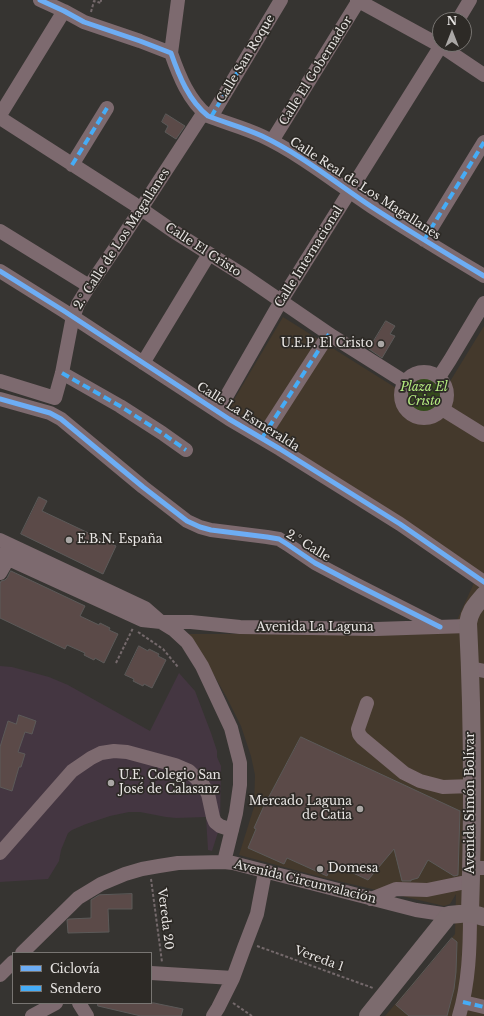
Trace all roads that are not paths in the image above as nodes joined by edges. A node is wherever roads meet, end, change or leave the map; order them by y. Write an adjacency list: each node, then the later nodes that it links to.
1 (178, 0): 11 (street)
2 (281, 0): 14 (street, Calle San Roque)
3 (358, 0): 8 (street); 16 (street, Calle El Gobernador)
4 (470, 0): 7 (street)
5 (45, 1): 6 (street)
6 (64, 11): 11 (street); 15 (street)
7 (463, 12)
8 (432, 40)
9 (438, 52): 19 (street, Calle Internacional)
10 (452, 52): 12 (street)
11 (171, 53): 14 (street)
12 (484, 75)
13 (107, 108): 18 (street)
14 (208, 115): 16 (street, Calle Real de Los Magallanes); 20 (street, 2.° Calle de Los Magallanes)
15 (0, 116): 18 (street, Calle El Cristo)
16 (272, 141): 19 (street, Calle Real de Los Magallanes)
17 (484, 142): 22 (street)
18 (72, 165): 20 (street, Calle El Cristo)
19 (350, 191): 22 (street, Calle Real de Los Magallanes); 27 (street, Calle Internacional)
20 (141, 209): 23 (street, Calle El Cristo); 26 (street, 2.° Calle de Los Magallanes)
21 (0, 231): 26 (street)
22 (424, 240): 25 (street, Calle Real de Los Magallanes)
23 (209, 254): 27 (street, Calle El Cristo); 31 (street)
24 (0, 271): 29 (street, Calle La Esmeralda)
25 (484, 276)
26 (89, 286): 29 (street, 2.° Calle de Los Magallanes)
27 (281, 301): 30 (street, Calle El Cristo); 38 (street, Calle Internacional)
28 (484, 303): 33 (street)
29 (73, 317): 31 (street, Calle La Esmeralda); 32 (street, 2.° Calle de Los Magallanes)
30 (329, 334): 35 (street, Calle El Cristo); 40 (street)
31 (143, 363): 38 (street, Calle La Esmeralda)
32 (62, 373): 34 (street, 2.° Calle de Los Magallanes); 41 (street)
33 (438, 377): 35 (street); 37 (street)
34 (0, 381)
35 (405, 382): 37 (street)
36 (0, 399): 49 (street, 2.° Calle)
37 (442, 409): 39 (street)
38 (218, 411): 40 (street, Calle La Esmeralda)
39 (484, 435)
40 (262, 438): 45 (street, Calle La Esmeralda)
41 (186, 450)
42 (0, 540): 47 (street)
43 (4, 557): 44 (street); 47 (street, Avenida La Laguna)
44 (0, 572)
45 (484, 582)
46 (484, 595): 48 (main road, Avenida Simón Bolívar)
47 (162, 622): 49 (street, Avenida La Laguna); 53 (street)
48 (468, 626): 49 (street, Avenida La Laguna); 50 (main road, Avenida Simón Bolívar)
49 (440, 627)
50 (477, 670): 52 (main road, Avenida Simón Bolívar)
51 (367, 703): 52 (street)
52 (472, 786): 57 (main road, Avenida Simón Bolívar)
53 (232, 830): 54 (street); 55 (street)
54 (0, 853)
55 (224, 862): 56 (street, Avenida Circunvalación); 61 (street, Avenida Circunvalación)
56 (266, 872): 58 (street, Avenida Circunvalación); 65 (street)
57 (476, 872): 58 (street); 60 (main road, Avenida Simón Bolívar)
58 (371, 899): 59 (street, Avenida Circunvalación)
59 (449, 915): 60 (main road); 73 (main road)
60 (477, 915): 66 (street, Avenida Simón Bolívar)
61 (23, 952)
62 (12, 963): 64 (street)
63 (157, 973): 65 (street)
64 (0, 975)
65 (233, 978): 72 (street)
66 (463, 1002): 69 (street); 74 (street, Avenida Simón Bolívar)
67 (54, 1004): 70 (street)
68 (80, 1004): 71 (street)
69 (484, 1007)
70 (32, 1016)
71 (87, 1016)
72 (213, 1016)
73 (368, 1016)
74 (459, 1016)

